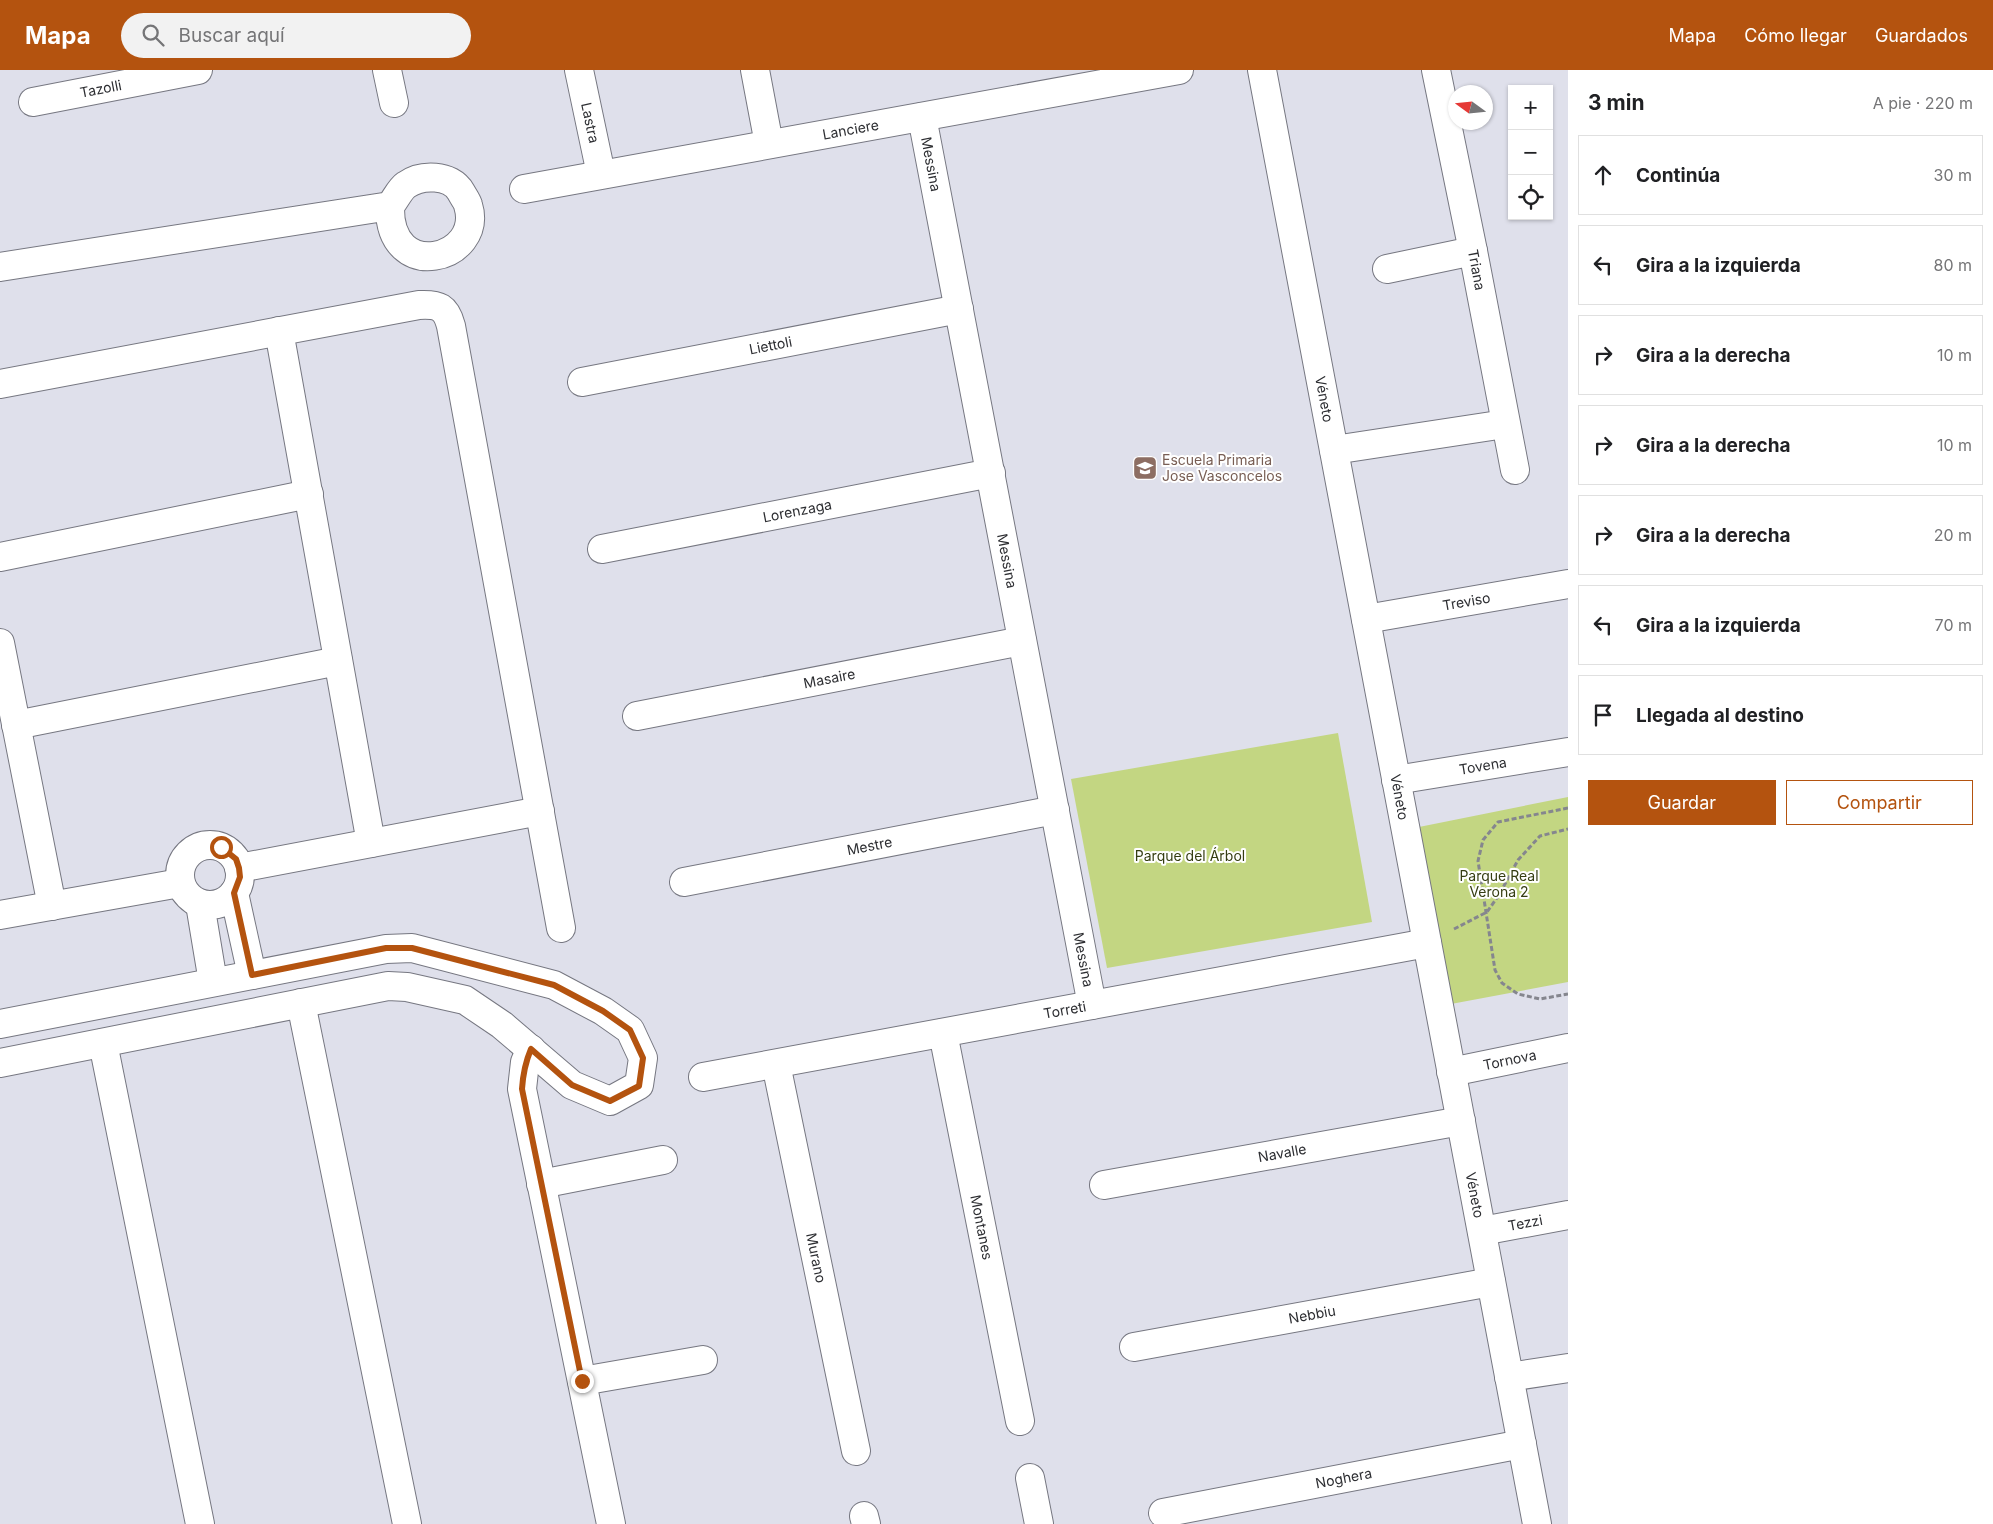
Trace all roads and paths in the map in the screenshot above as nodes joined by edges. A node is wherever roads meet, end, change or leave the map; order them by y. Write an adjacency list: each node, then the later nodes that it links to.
1 (198, 70): 8 (street, Tazolli)
2 (388, 70): 9 (street)
3 (579, 70): 12 (street, Lastra)
4 (755, 70): 11 (street)
5 (1179, 70): 10 (street, Lanciere)
6 (1262, 70): 23 (street, Véneto)
7 (1436, 70): 15 (street, Triana)
8 (33, 102)
9 (394, 103)
10 (922, 116): 11 (street, Lanciere); 18 (street, Messina)
11 (768, 144): 12 (street, Lanciere)
12 (601, 174): 13 (street, Lanciere)
13 (524, 189)
14 (390, 206): 16 (street)
15 (1473, 252): 17 (street); 22 (street, Triana)
16 (0, 267)
17 (1387, 269)
18 (959, 309): 20 (street, Liettoli); 25 (street, Messina)
19 (279, 331): 21 (street); 26 (street); 40 (street)
20 (582, 382)
21 (0, 384)
22 (1505, 424): 23 (street); 24 (street, Triana)
23 (1334, 450): 30 (street, Véneto)
24 (1515, 470)
25 (990, 473): 27 (street, Lorenzaga); 31 (street, Messina)
26 (309, 494): 28 (street); 33 (street)
27 (602, 549)
28 (0, 557)
29 (1568, 584): 30 (street, Treviso)
30 (1366, 619): 37 (street, Véneto)
31 (1022, 641): 34 (street, Masaire); 39 (street, Messina)
32 (0, 643): 35 (street)
33 (338, 661): 35 (street); 42 (street)
34 (637, 716)
35 (16, 725): 47 (street)
36 (1568, 752): 37 (street, Tovena)
37 (1396, 780): 51 (street, Véneto)
38 (1568, 808): 48 (path)
39 (1055, 810): 45 (street, Mestre); 56 (street, Messina)
40 (540, 811): 42 (street); 50 (street)
41 (1568, 829): 48 (path)
42 (371, 843): 43 (street)
43 (237, 881): 44 (street); 46 (street); 52 (street)
44 (180, 882): 46 (street); 47 (street)
45 (684, 882)
46 (200, 904): 53 (street)
47 (52, 906): 49 (street)
48 (1486, 912): 51 (path); 54 (path)
49 (0, 915)
50 (561, 928)
51 (1427, 943): 56 (street, Torreti); 64 (street, Véneto)
52 (252, 975): 53 (street); 61 (street)
53 (213, 982): 57 (street)
54 (1568, 994)
55 (301, 1004): 59 (street); 61 (street); 84 (street)
56 (1092, 1005): 58 (street, Torreti)
57 (0, 1024)
58 (943, 1033): 63 (street, Torreti); 78 (street, Montanes)
59 (103, 1043): 62 (street); 83 (street)
60 (1568, 1048): 64 (street, Tornova)
61 (531, 1049): 68 (street)
62 (0, 1063)
63 (776, 1064): 65 (street, Torreti); 80 (street, Murano)
64 (1451, 1072): 66 (street, Véneto)
65 (703, 1077)
66 (1461, 1121): 69 (street, Navalle); 71 (street, Véneto)
67 (664, 1160): 68 (street)
68 (541, 1184): 77 (street)
69 (1104, 1185)
70 (1568, 1214): 71 (street, Tezzi)
71 (1482, 1231): 72 (street, Véneto)
72 (1491, 1282): 73 (street, Nebbiu); 76 (street, Véneto)
73 (1134, 1346)
74 (703, 1360): 77 (street)
75 (1568, 1368): 76 (street)
76 (1509, 1377): 79 (street, Véneto)
77 (582, 1381): 85 (street)
78 (1020, 1421)
79 (1522, 1444): 82 (street, Noghera); 87 (street, Véneto)
80 (856, 1451)
81 (1030, 1478): 86 (street)
82 (1163, 1513)
83 (200, 1524)
84 (407, 1524)
85 (611, 1524)
86 (1039, 1524)
87 (1537, 1524)

